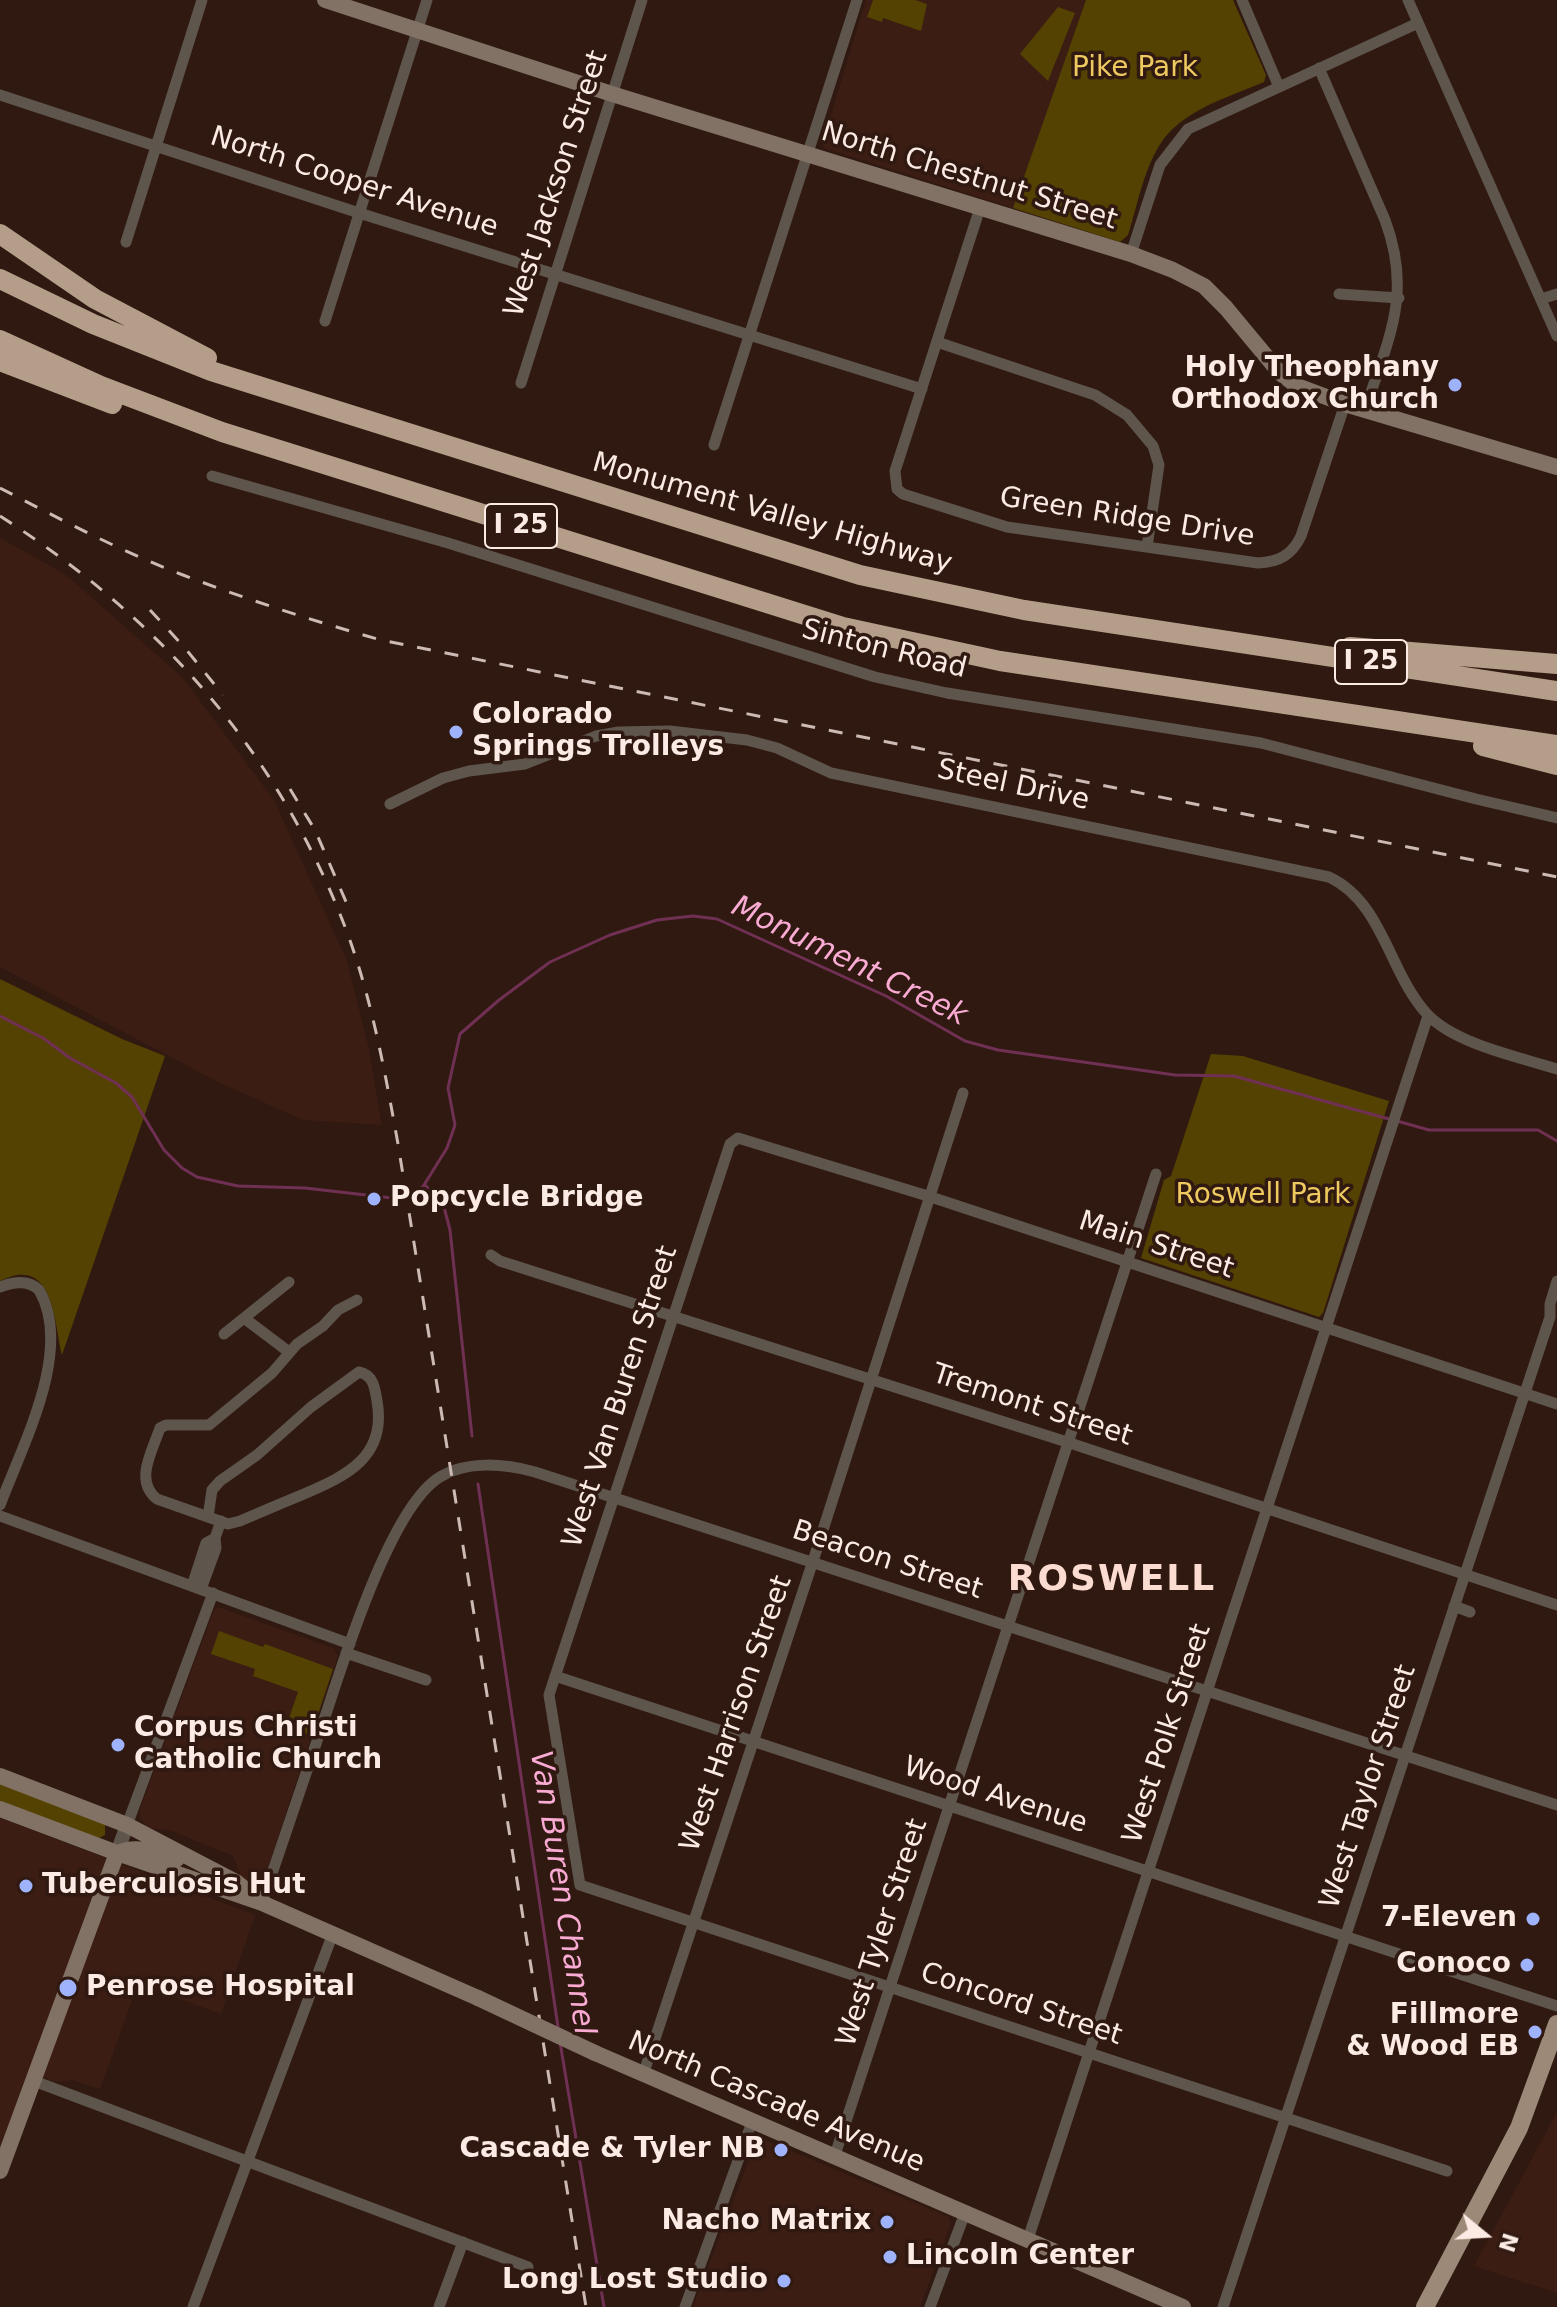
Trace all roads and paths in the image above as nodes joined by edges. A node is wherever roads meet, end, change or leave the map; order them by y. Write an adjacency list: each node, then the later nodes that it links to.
1 (202, 0): 14 (street)
2 (325, 0): 9 (main road, North Chestnut Street)
3 (427, 0): 9 (street)
4 (642, 0): 12 (street, West Jackson Street)
5 (857, 0): 15 (street)
6 (1242, 0): 11 (street)
7 (1413, 1): 8 (street)
8 (1418, 23): 10 (street); 26 (street)
9 (417, 30): 12 (main road, North Chestnut Street); 17 (street)
10 (1319, 68): 11 (street); 25 (street)
11 (1279, 87): 20 (street)
12 (612, 94): 15 (main road, North Chestnut Street); 21 (street, West Jackson Street)
13 (0, 95): 14 (street, North Cooper Avenue)
14 (158, 145): 17 (street, North Cooper Avenue); 19 (street)
15 (809, 156): 16 (main road, North Chestnut Street); 28 (street)
16 (980, 208): 20 (main road, North Chestnut Street); 31 (street)
17 (359, 213): 21 (street, North Cooper Avenue); 27 (street)
18 (0, 234): 35 (highway)
19 (126, 242)
20 (1131, 254): 36 (main road, North Chestnut Street)
21 (555, 273): 28 (street, North Cooper Avenue); 33 (street, West Jackson Street)
22 (0, 279): 35 (highway, Monument Valley Highway / I 25)
23 (1339, 294): 25 (street)
24 (1557, 294): 26 (street)
25 (1399, 298): 37 (street)
26 (1541, 299): 29 (street)
27 (325, 321)
28 (750, 334): 34 (street, North Cooper Avenue); 39 (street)
29 (1557, 336)
30 (0, 340): 38 (highway, I 25)
31 (937, 342): 34 (street); 42 (street)
32 (0, 361): 38 (highway)
33 (521, 383)
34 (922, 389): 42 (street, Green Ridge Drive)
35 (302, 400): 43 (highway, Monument Valley Highway / I 25)
36 (1345, 404): 37 (main road, North Chestnut Street); 42 (street, Green Ridge Drive)
37 (1365, 410): 40 (main road, North Chestnut Street)
38 (222, 432): 46 (highway, I 25)
39 (714, 445)
40 (1557, 467)
41 (212, 476): 50 (street, Sinton Road)
42 (1147, 547)
43 (1242, 642): 44 (highway); 45 (highway, Monument Valley Highway / I 25)
44 (1557, 664)
45 (1557, 691)
46 (1390, 721): 47 (highway, I 25); 48 (highway)
47 (1557, 745)
48 (1557, 765)
49 (390, 804): 51 (street, Steel Drive)
50 (1557, 818)
51 (1428, 1016): 52 (street, Steel Drive); 65 (street, West Polk Street)
52 (1557, 1069)
53 (963, 1093): 56 (street, West Harrison Street)
54 (738, 1138): 56 (street, Main Street); 63 (street, West Van Buren Street)
55 (1156, 1174): 58 (street, West Tyler Street)
56 (931, 1197): 58 (street, Main Street); 68 (street, West Harrison Street)
57 (491, 1255): 63 (street, Tremont Street)
58 (1129, 1263): 65 (street, Main Street); 71 (street, West Tyler Street)
59 (1557, 1281): 69 (street, West Taylor Street)
60 (289, 1282): 64 (street)
61 (0, 1287): 73 (street)
62 (357, 1300): 67 (street)
63 (673, 1316): 68 (street, Tremont Street); 72 (street, West Van Buren Street)
64 (244, 1318): 66 (street); 67 (street)
65 (1327, 1328): 69 (street, Main Street); 74 (street, West Polk Street)
66 (224, 1334)
67 (289, 1352): 76 (street)
68 (872, 1379): 71 (street, Tremont Street); 78 (street, West Harrison Street)
69 (1525, 1393): 70 (street, Main Street); 79 (street, West Taylor Street)
70 (1557, 1404)
71 (1070, 1443): 74 (street, Tremont Street); 85 (street, West Tyler Street)
72 (613, 1497): 78 (street, Beacon Street); 86 (street, Beacon Street); 87 (street, West Van Buren Street)
73 (0, 1505)
74 (1266, 1510): 79 (street, Tremont Street); 89 (street, West Polk Street)
75 (0, 1516): 80 (street)
76 (208, 1517): 77 (street); 77 (street)
77 (221, 1521): 80 (street)
78 (813, 1561): 85 (street, Beacon Street); 90 (street, West Harrison Street)
79 (1464, 1575): 82 (street, Tremont Street); 83 (street, West Taylor Street)
80 (196, 1587): 81 (street)
81 (213, 1593): 86 (street); 96 (street)
82 (1557, 1605)
83 (1454, 1606): 84 (street); 91 (street, West Taylor Street)
84 (1470, 1612)
85 (1009, 1627): 89 (street, Beacon Street); 94 (street, West Tyler Street)
86 (348, 1648): 88 (street); 101 (street)
87 (555, 1676): 90 (street, Wood Avenue); 100 (street, West Van Buren Street)
88 (426, 1680)
89 (1206, 1691): 91 (street, Beacon Street); 99 (street, West Polk Street)
90 (753, 1741): 94 (street, Wood Avenue); 102 (street, West Harrison Street)
91 (1405, 1755): 93 (street, Beacon Street); 103 (street, West Taylor Street)
92 (0, 1776): 96 (main road, North Cascade Avenue)
93 (1557, 1805)
94 (951, 1807): 99 (street, Wood Avenue); 105 (street, West Tyler Street)
95 (0, 1809): 97 (main road, North Cascade Avenue)
96 (127, 1825): 97 (street); 98 (main road, North Cascade Avenue)
97 (117, 1853): 98 (main road); 101 (main road, North Cascade Avenue); 110 (main road)
98 (212, 1869): 101 (main road, North Cascade Avenue)
99 (1149, 1872): 103 (street, Wood Avenue); 108 (street, West Polk Street)
100 (580, 1885): 102 (street, Concord Street)
101 (262, 1903): 104 (main road, North Cascade Avenue)
102 (692, 1924): 105 (street, Concord Street); 109 (street, West Harrison Street)
103 (1344, 1935): 106 (street, Wood Avenue); 111 (street, West Taylor Street)
104 (332, 1936): 109 (main road, North Cascade Avenue, bridge); 114 (street)
105 (890, 1987): 108 (street, Concord Street); 113 (street, West Tyler Street)
106 (1557, 2006)
107 (1557, 2024): 127 (main road)
108 (1090, 2053): 111 (street, Concord Street); 118 (street, West Polk Street)
109 (643, 2075): 112 (main road, North Cascade Avenue)
110 (34, 2081): 114 (street); 115 (main road)
111 (1286, 2118): 116 (street, Concord Street); 126 (street, West Taylor Street)
112 (752, 2122): 113 (main road, North Cascade Avenue); 124 (street)
113 (834, 2158): 117 (main road, North Cascade Avenue)
114 (248, 2162): 119 (street); 122 (street)
115 (0, 2171)
116 (1447, 2171)
117 (965, 2213): 118 (main road, North Cascade Avenue); 125 (street)
118 (1028, 2239): 121 (main road, North Cascade Avenue)
119 (463, 2242): 120 (street); 123 (street)
120 (528, 2267)
121 (1179, 2306)
122 (193, 2307)
123 (439, 2307)
124 (685, 2307)
125 (930, 2307)
126 (1223, 2307)
127 (1425, 2307)

